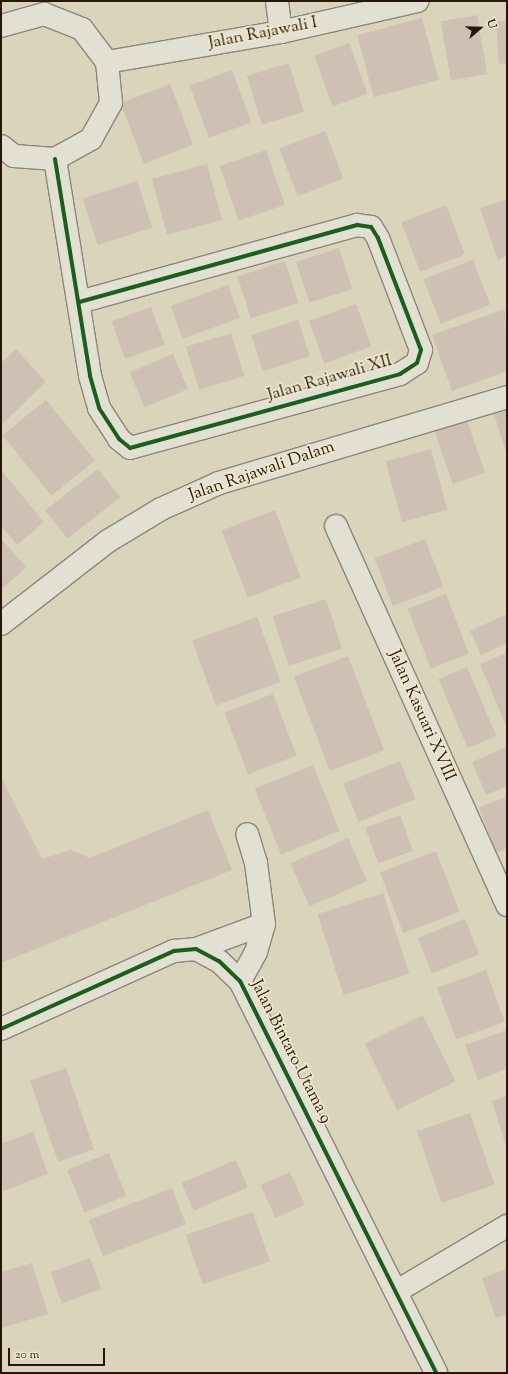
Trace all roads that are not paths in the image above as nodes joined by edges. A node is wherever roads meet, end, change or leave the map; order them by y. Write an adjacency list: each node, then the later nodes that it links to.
1 (277, 1): 5 (street)
2 (418, 1): 5 (street, Jalan Rajawali I)
3 (42, 8): 4 (street); 6 (street)
4 (1, 26)
5 (281, 32): 6 (street, Jalan Rajawali I)
6 (107, 62): 8 (street)
7 (1, 146): 8 (street)
8 (55, 159): 9 (street, Jalan Rajawali XII)
9 (79, 302): 9 (street, Jalan Rajawali XII)
10 (507, 397): 12 (street, Jalan Rajawali Dalam)
11 (336, 526): 14 (street, Jalan Kasuari XVIII)
12 (1, 624)
13 (246, 834): 15 (street)
14 (507, 905)
15 (264, 924): 16 (street); 17 (street)
16 (196, 949): 17 (street, Jalan Bintaro Utama 9); 18 (street)
17 (240, 982): 20 (street, Jalan Bintaro Utama 9)
18 (1, 1029)
19 (507, 1226): 20 (street)
20 (396, 1290): 21 (street, Jalan Bintaro Utama 9)
21 (436, 1373)

